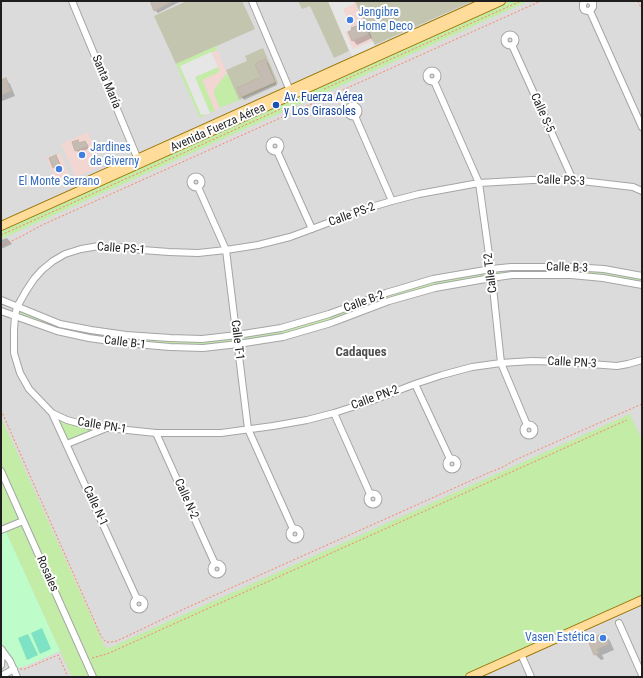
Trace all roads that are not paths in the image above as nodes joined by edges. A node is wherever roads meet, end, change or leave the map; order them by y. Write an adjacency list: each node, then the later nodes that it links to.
1 (72, 1): 14 (street, Santa María)
2 (252, 1): 10 (street)
3 (487, 1): 10 (main road, Avenida Fuerza Aérea)
4 (501, 1): 10 (main road, Avenida Fuerza Aérea)
5 (585, 1): 7 (street)
6 (590, 1): 7 (street)
7 (590, 11): 12 (street)
8 (512, 45): 15 (street, Calle S-5)
9 (434, 81): 16 (street, Calle T-2)
10 (291, 92): 14 (main road, Avenida Fuerza Aérea)
11 (355, 116): 21 (street)
12 (642, 127)
13 (277, 151): 24 (street)
14 (139, 161): 22 (main road, Avenida Fuerza Aérea); 23 (main road, Avenida Fuerza Aérea)
15 (573, 180): 16 (street, Calle PS-3); 19 (street, Calle PS-3)
16 (478, 183): 21 (street, Calle PS-2); 26 (street, Calle T-2)
17 (642, 183): 19 (street)
18 (198, 187): 25 (street, Calle T-1)
19 (634, 187): 20 (street, Calle PS-3)
20 (642, 191)
21 (392, 201): 24 (street, Calle PS-2)
22 (1, 220)
23 (1, 226)
24 (312, 229): 25 (street, Calle PS-2)
25 (226, 250): 33 (street, Calle PS-1); 37 (street, Calle T-1)
26 (491, 268): 27 (street, Calle B-3); 29 (street, Calle T-2); 37 (street, Calle B-2)
27 (604, 270): 28 (street, Calle B-3); 30 (street)
28 (642, 276)
29 (492, 278): 30 (street, Calle B-3); 39 (street, Calle B-2); 41 (street, Calle T-2)
30 (603, 278): 31 (street, Calle B-3)
31 (642, 285)
32 (1, 300): 33 (street, Calle B-1)
33 (17, 307): 35 (street, Calle PN-1); 36 (street, Calle B-1)
34 (1, 311): 35 (street, Calle B-1)
35 (15, 316): 38 (street, Calle B-1); 43 (street, Calle PN-1)
36 (126, 335): 37 (street, Calle B-1); 38 (street)
37 (237, 335): 39 (street, Calle T-1)
38 (124, 343): 39 (street, Calle B-1)
39 (238, 344): 47 (street, Calle T-1)
40 (642, 360): 41 (street, Calle PN-3)
41 (501, 363): 42 (street, Calle PN-2); 45 (street, Calle T-2)
42 (414, 384): 44 (street, Calle PN-2); 50 (street)
43 (52, 413): 46 (street, Calle PN-1); 49 (street, Calle N-1)
44 (334, 413): 47 (street, Calle PN-2); 52 (street)
45 (527, 425)
46 (105, 429): 48 (street, Calle PN-1); 49 (street)
47 (248, 429): 48 (street, Calle PN-1); 54 (street, Calle T-1)
48 (156, 433): 56 (street, Calle N-2)
49 (67, 444): 57 (street, Calle N-1)
50 (450, 459)
51 (1, 471): 53 (street, Rosales)
52 (370, 494)
53 (23, 522): 55 (street); 67 (street, Rosales)
54 (293, 529)
55 (1, 530)
56 (215, 564)
57 (137, 599)
58 (642, 600): 61 (main road)
59 (619, 623): 64 (street)
60 (2, 650): 62 (street); 63 (street)
61 (521, 654): 68 (main road); 69 (street)
62 (1, 665)
63 (14, 669): 65 (street); 66 (street)
64 (642, 675)
65 (1, 676)
66 (17, 677)
67 (93, 677)
68 (470, 677)
69 (531, 677)

